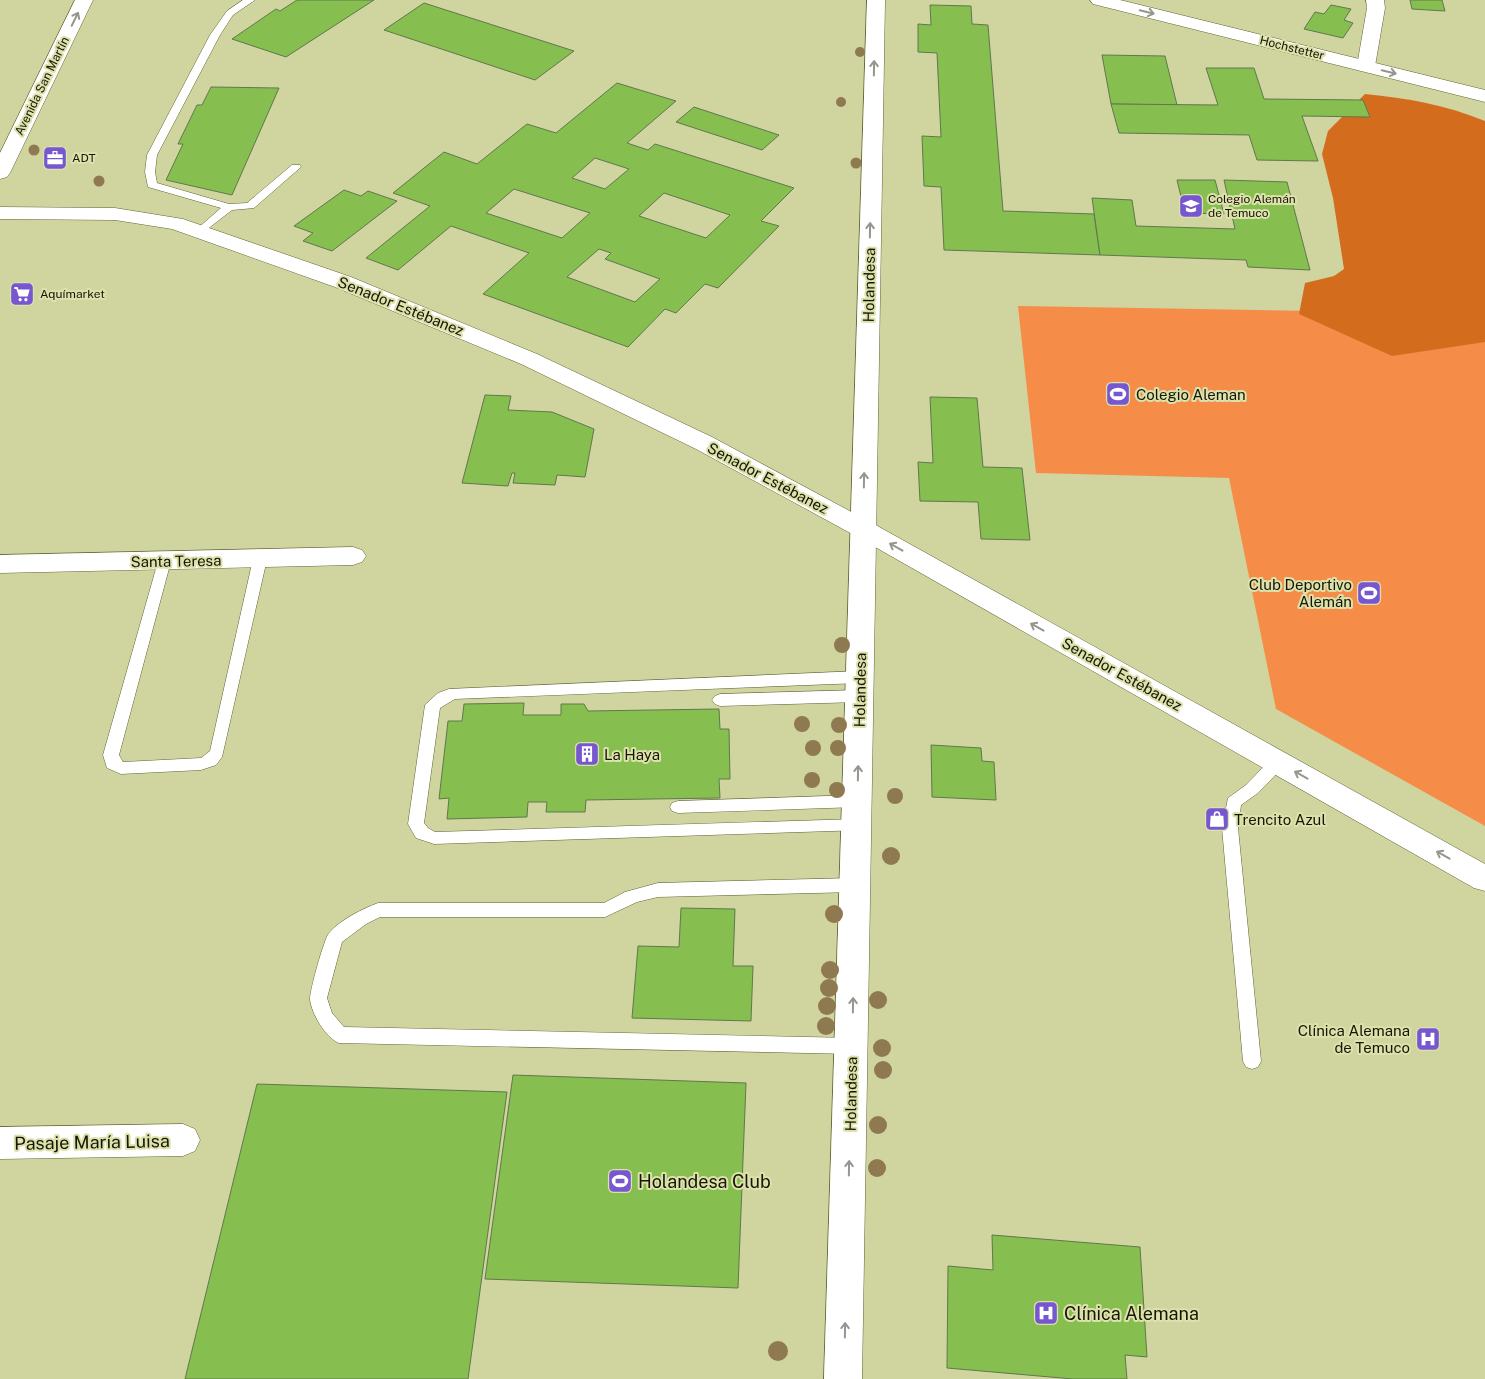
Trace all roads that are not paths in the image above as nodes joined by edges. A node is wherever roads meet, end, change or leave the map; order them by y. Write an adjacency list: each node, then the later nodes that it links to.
1 (84, 0): 9 (main road, Avenida San Martín, one-way to 1)
2 (250, 0): 10 (lane)
3 (876, 0): 13 (main road, Holandesa, one-way to 3)
4 (1375, 0): 6 (main road)
5 (1112, 1): 6 (main road, Hochstetter, one-way to 6)
6 (1366, 66): 7 (main road, Hochstetter, one-way to 7)
7 (1485, 96)
8 (296, 167): 10 (lane)
9 (0, 173)
10 (229, 207): 12 (lane)
11 (0, 213): 12 (main road, Senador Estébanez)
12 (201, 231): 13 (main road, Senador Estébanez)
13 (863, 529): 18 (main road, Holandesa); 20 (main road, Senador Estébanez, one-way to 13)
14 (353, 556): 15 (main road, Santa Teresa)
15 (260, 559): 16 (main road, Santa Teresa); 16 (lane)
16 (164, 561): 17 (main road, Santa Teresa)
17 (0, 564)
18 (860, 686): 19 (lane); 22 (main road, Holandesa, one-way to 18); 22 (lane)
19 (720, 700)
20 (1278, 762): 23 (main road, Senador Estébanez, one-way to 20); 26 (lane)
21 (678, 808): 22 (lane)
22 (857, 813): 24 (main road, Holandesa)
23 (1485, 879)
24 (856, 885): 25 (main road, Holandesa, one-way to 24); 25 (lane)
25 (852, 1046): 29 (main road, Holandesa, one-way to 25)
26 (1252, 1060)
27 (183, 1140): 28 (main road, Pasaje María Luisa)
28 (0, 1143)
29 (844, 1379)

